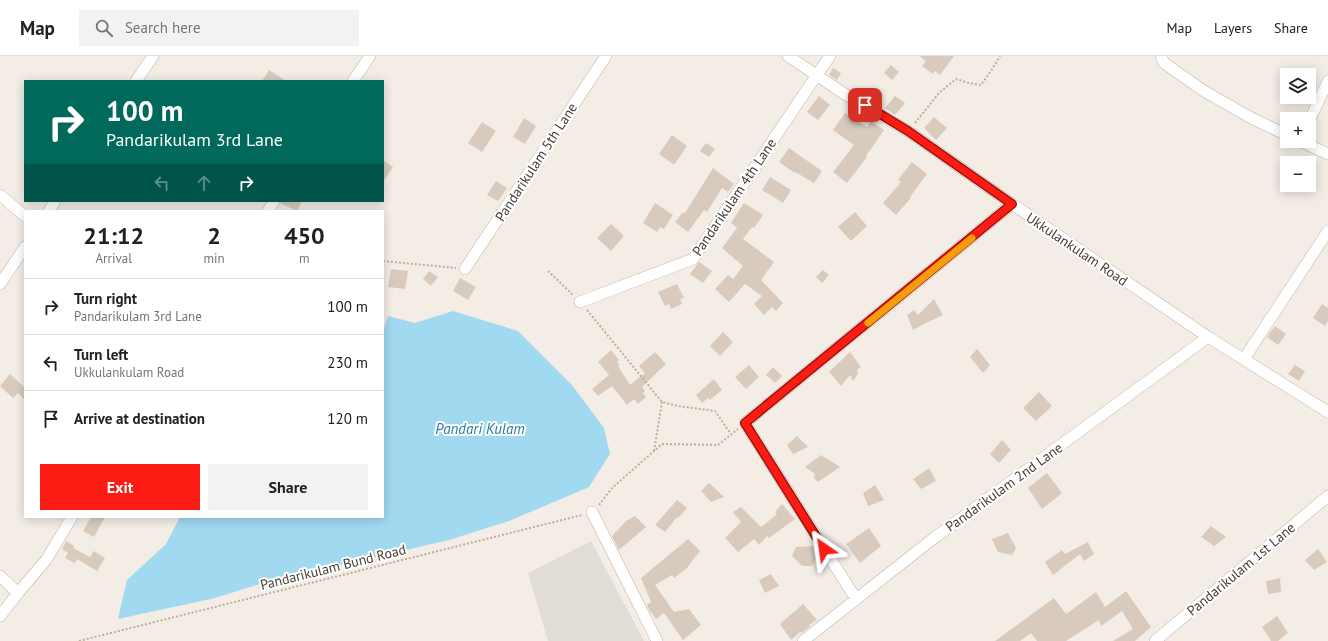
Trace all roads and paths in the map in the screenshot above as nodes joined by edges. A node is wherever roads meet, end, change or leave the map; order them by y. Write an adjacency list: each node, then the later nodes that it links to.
1 (153, 56): 9 (street)
2 (370, 56): 10 (street)
3 (606, 56): 23 (street, Pandarikulam 5th Lane)
4 (788, 56): 8 (street, Ukkulankulam Road)
5 (830, 56): 8 (street, Pandarikulam 4th Lane)
6 (1000, 56): 13 (path)
7 (1161, 56): 14 (street)
8 (816, 76): 13 (street, Ukkulankulam Road); 26 (street, Pandarikulam 4th Lane)
9 (137, 80)
10 (354, 80)
11 (1328, 81): 12 (street)
12 (1313, 112)
13 (908, 131): 18 (street, Ukkulankulam Road)
14 (1280, 132)
15 (1315, 148): 16 (street)
16 (1328, 154)
17 (0, 195): 19 (street)
18 (1012, 204): 27 (street, Ukkulankulam Road); 31 (street)
19 (24, 215)
20 (1328, 231): 28 (street)
21 (24, 248): 25 (street)
22 (384, 261): 23 (path)
23 (465, 269)
24 (548, 271): 26 (path)
25 (0, 284)
26 (580, 302): 29 (path)
27 (1208, 337): 28 (street, Ukkulankulam Road); 39 (street, Pandarikulam 2nd Lane)
28 (1244, 359): 30 (street, Ukkulankulam Road)
29 (662, 402): 32 (path); 33 (path)
30 (1328, 412)
31 (745, 423): 32 (path); 39 (street)
32 (731, 434): 33 (path)
33 (654, 452): 35 (path)
34 (1328, 496): 44 (street, Pandarikulam 1st Lane)
35 (592, 512): 41 (path, Pandarikulam Bund Road); 42 (street)
36 (71, 518): 38 (street)
37 (0, 576): 38 (street)
38 (18, 593): 40 (street)
39 (856, 599): 43 (street, Pandarikulam 2nd Lane)
40 (0, 616)
41 (79, 641)
42 (657, 641)
43 (803, 641)
44 (1155, 641)

